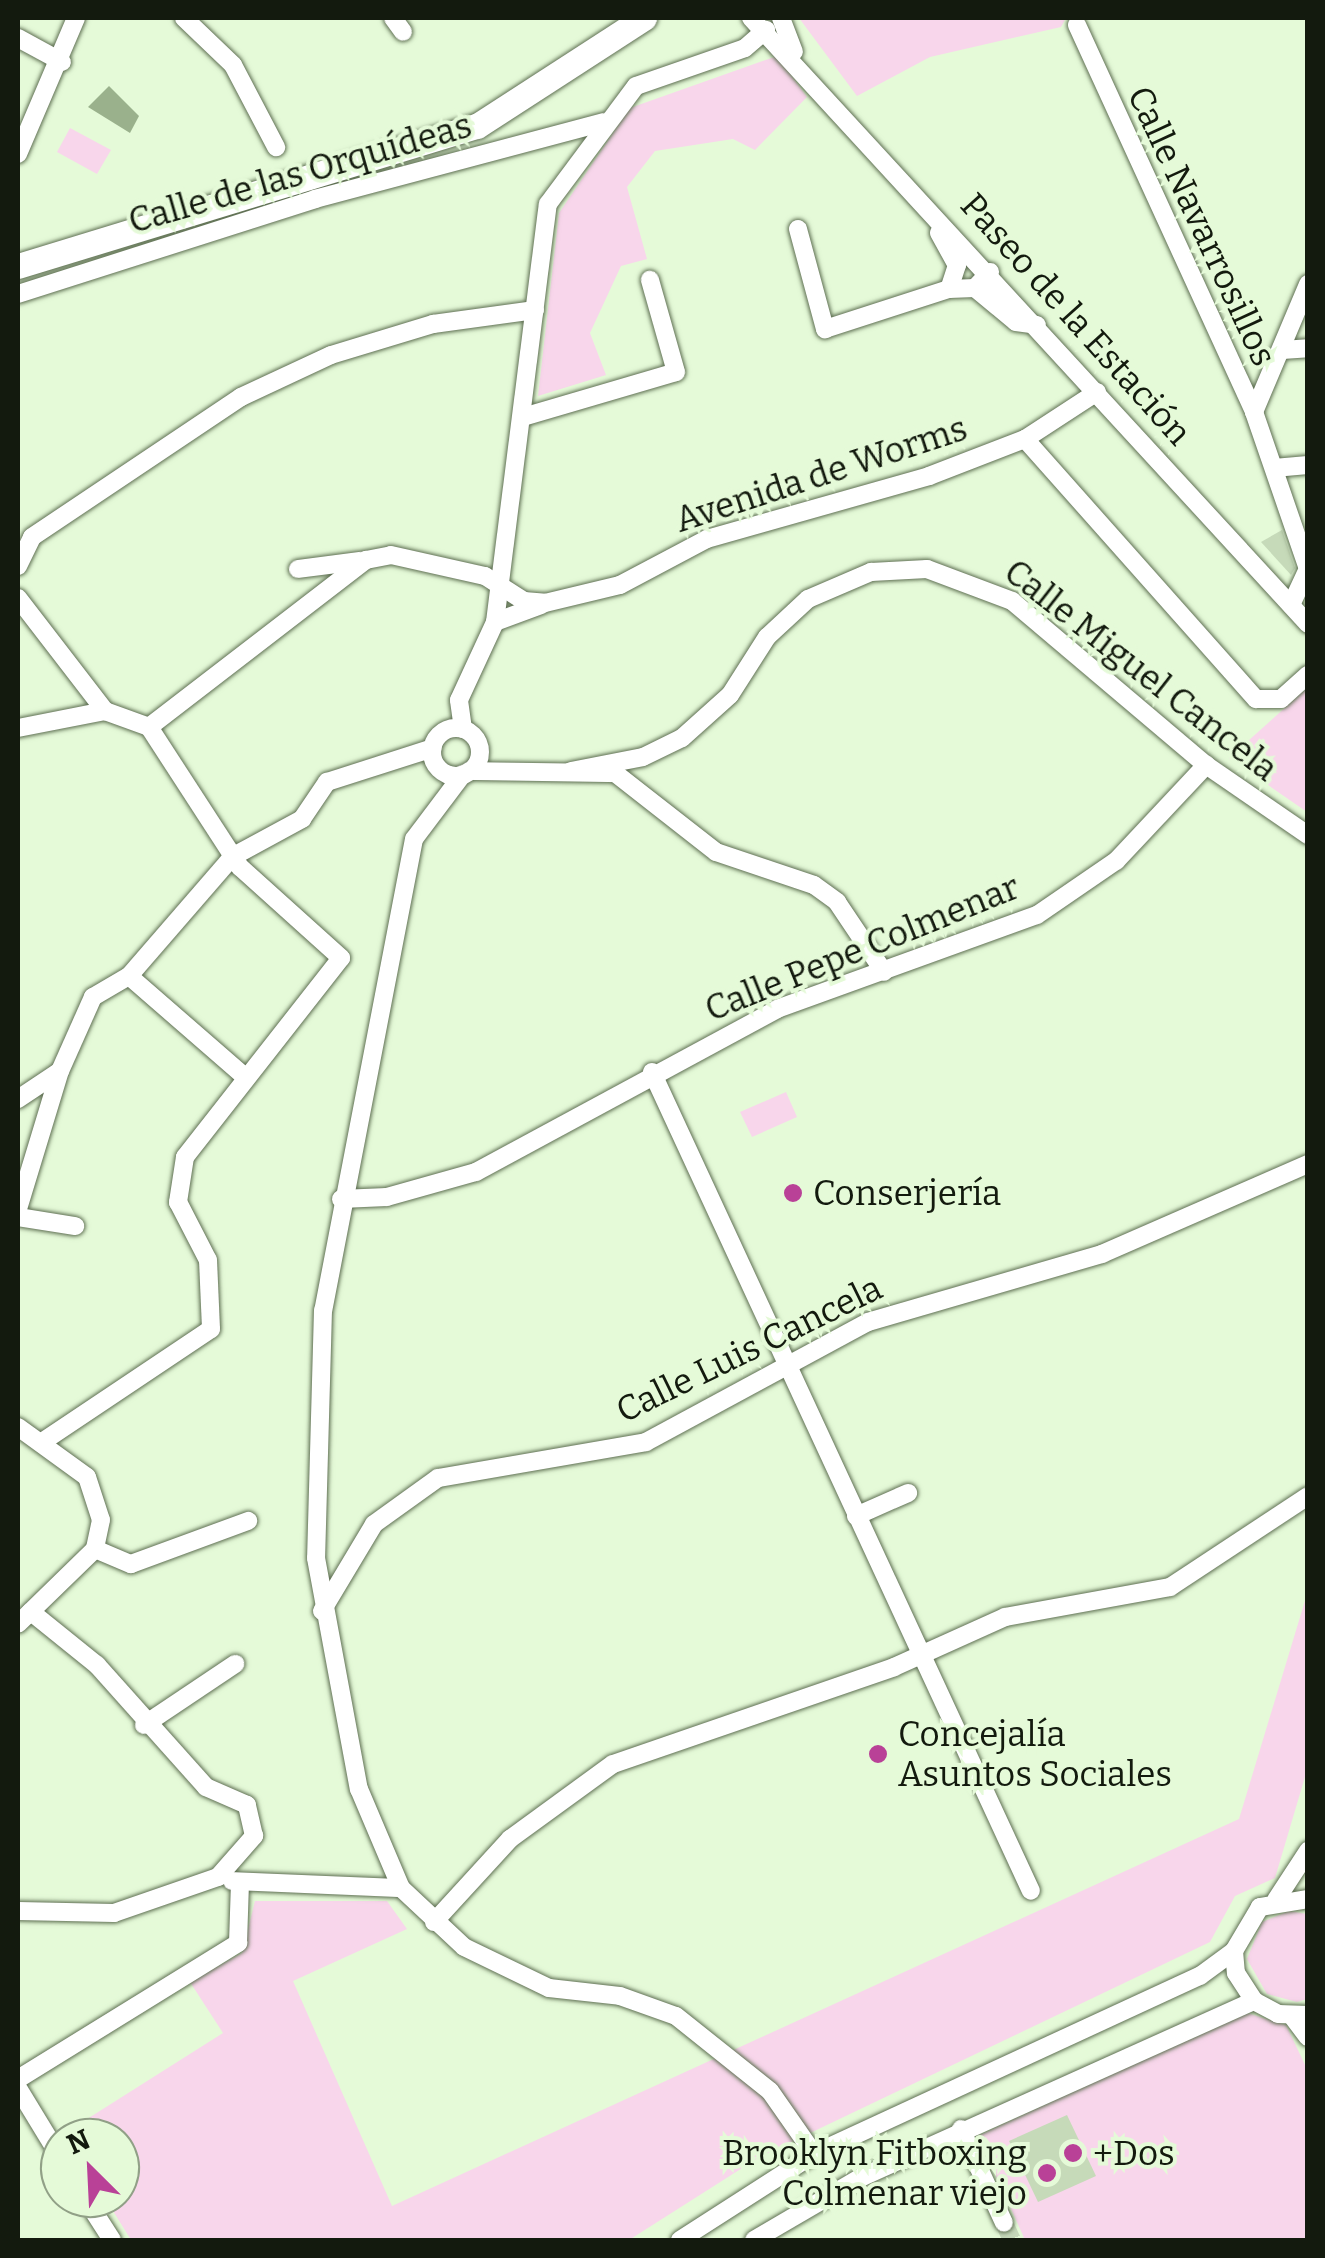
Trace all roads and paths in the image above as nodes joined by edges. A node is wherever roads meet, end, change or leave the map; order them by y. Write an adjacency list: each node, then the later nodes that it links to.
1 (76, 18): 7 (street)
2 (184, 18): 9 (street)
3 (637, 19): 13 (main road)
4 (766, 22): 8 (street); 11 (street, Paseo de la Estación)
5 (1078, 26): 25 (street, Calle Navarrosillos)
6 (18, 38): 7 (street)
7 (62, 62): 10 (street)
8 (604, 122): 19 (street, Calle de las Orquídeas); 20 (street)
9 (276, 147)
10 (18, 154)
11 (915, 190): 14 (street, Paseo de la Estación); 16 (street)
12 (798, 229): 16 (street)
13 (18, 266)
14 (990, 272): 16 (street); 18 (street); 21 (street, Paseo de la Estación)
15 (650, 280): 26 (street)
16 (953, 284): 18 (street)
17 (1308, 284): 23 (street)
18 (975, 288): 21 (street)
19 (18, 294)
20 (535, 310): 26 (street); 31 (street)
21 (1037, 325): 24 (street, Paseo de la Estación)
22 (1308, 348): 23 (street)
23 (1282, 350): 25 (street)
24 (1097, 392): 27 (street, Avenida de Worms); 37 (street, Paseo de la Estación)
25 (1254, 412): 29 (street, Calle Navarrosillos)
26 (526, 416): 34 (street)
27 (1025, 440): 36 (street, Avenida de Worms); 40 (street)
28 (1308, 465): 29 (street)
29 (1274, 468): 33 (street, Calle Navarrosillos)
30 (366, 560): 32 (street); 34 (street); 42 (street)
31 (18, 566)
32 (298, 569)
33 (1308, 569): 37 (street, Calle Navarrosillos)
34 (502, 587): 36 (street); 38 (street)
35 (18, 598): 41 (street)
36 (545, 603): 38 (street, Avenida de Worms)
37 (1299, 603): 39 (street, Paseo de la Estación)
38 (495, 622): 44 (street)
39 (1308, 624)
40 (1308, 675)
41 (105, 711): 42 (street); 43 (street)
42 (149, 727): 54 (street)
43 (18, 728)
44 (470, 734): 45 (street); 48 (street, Calle Miguel Cancela); 50 (street)
45 (435, 756): 50 (street); 52 (street); 54 (street)
46 (643, 757): 47 (street, Calle Miguel Cancela); 49 (street, Calle Miguel Cancela); 51 (street)
47 (1206, 765): 53 (street, Calle Miguel Cancela); 55 (street, Calle Pepe Colmenar)
48 (526, 768): 49 (street, Calle Miguel Cancela); 50 (street, Calle Miguel Cancela)
49 (571, 771): 51 (street, Calle Miguel Cancela)
50 (466, 773): 52 (street)
51 (634, 786): 55 (street)
52 (428, 811): 62 (street)
53 (1308, 835)
54 (232, 856): 56 (street); 59 (street)
55 (884, 972): 58 (street, Calle Pepe Colmenar)
56 (130, 976): 57 (street); 59 (street)
57 (60, 1071): 60 (street); 63 (street)
58 (652, 1072): 62 (street, Calle Pepe Colmenar); 65 (street)
59 (244, 1076): 67 (street)
60 (18, 1098)
61 (1308, 1164): 65 (street, Calle Luis Cancela)
62 (341, 1199): 73 (street)
63 (18, 1213): 64 (street)
64 (76, 1226)
65 (785, 1361): 70 (street); 74 (street, Calle Luis Cancela)
66 (18, 1427): 67 (street)
67 (44, 1441): 72 (street)
68 (908, 1492): 70 (street)
69 (1308, 1496): 77 (street)
70 (856, 1516): 77 (street)
71 (248, 1522): 72 (street)
72 (95, 1548): 76 (street)
73 (316, 1558): 74 (street); 75 (street)
74 (349, 1559): 75 (street, Calle Luis Cancela)
75 (322, 1612): 81 (street)
76 (24, 1618): 79 (street)
77 (921, 1655): 86 (street); 90 (street)
78 (235, 1664): 79 (street)
79 (144, 1725): 82 (street)
80 (1307, 1856): 88 (street)
81 (383, 1857): 84 (street); 85 (street)
82 (218, 1877): 83 (street); 89 (street)
83 (240, 1884): 84 (street); 95 (street)
84 (359, 1886): 85 (street)
85 (401, 1888): 90 (street)
86 (1030, 1891)
87 (1308, 1899): 88 (street)
88 (1276, 1900): 91 (street)
89 (18, 1911)
90 (434, 1922): 99 (street)
91 (1234, 1951): 92 (street); 99 (street)
92 (1254, 2001): 93 (street); 98 (street)
93 (1300, 2015): 94 (street)
94 (1308, 2037)
95 (18, 2079)
96 (18, 2088): 97 (street)
97 (40, 2124)
98 (961, 2129): 101 (street); 104 (street)
99 (814, 2154): 103 (street)
100 (98, 2218): 102 (street)
101 (1004, 2222)
102 (112, 2240)
103 (680, 2240)
104 (754, 2240)

